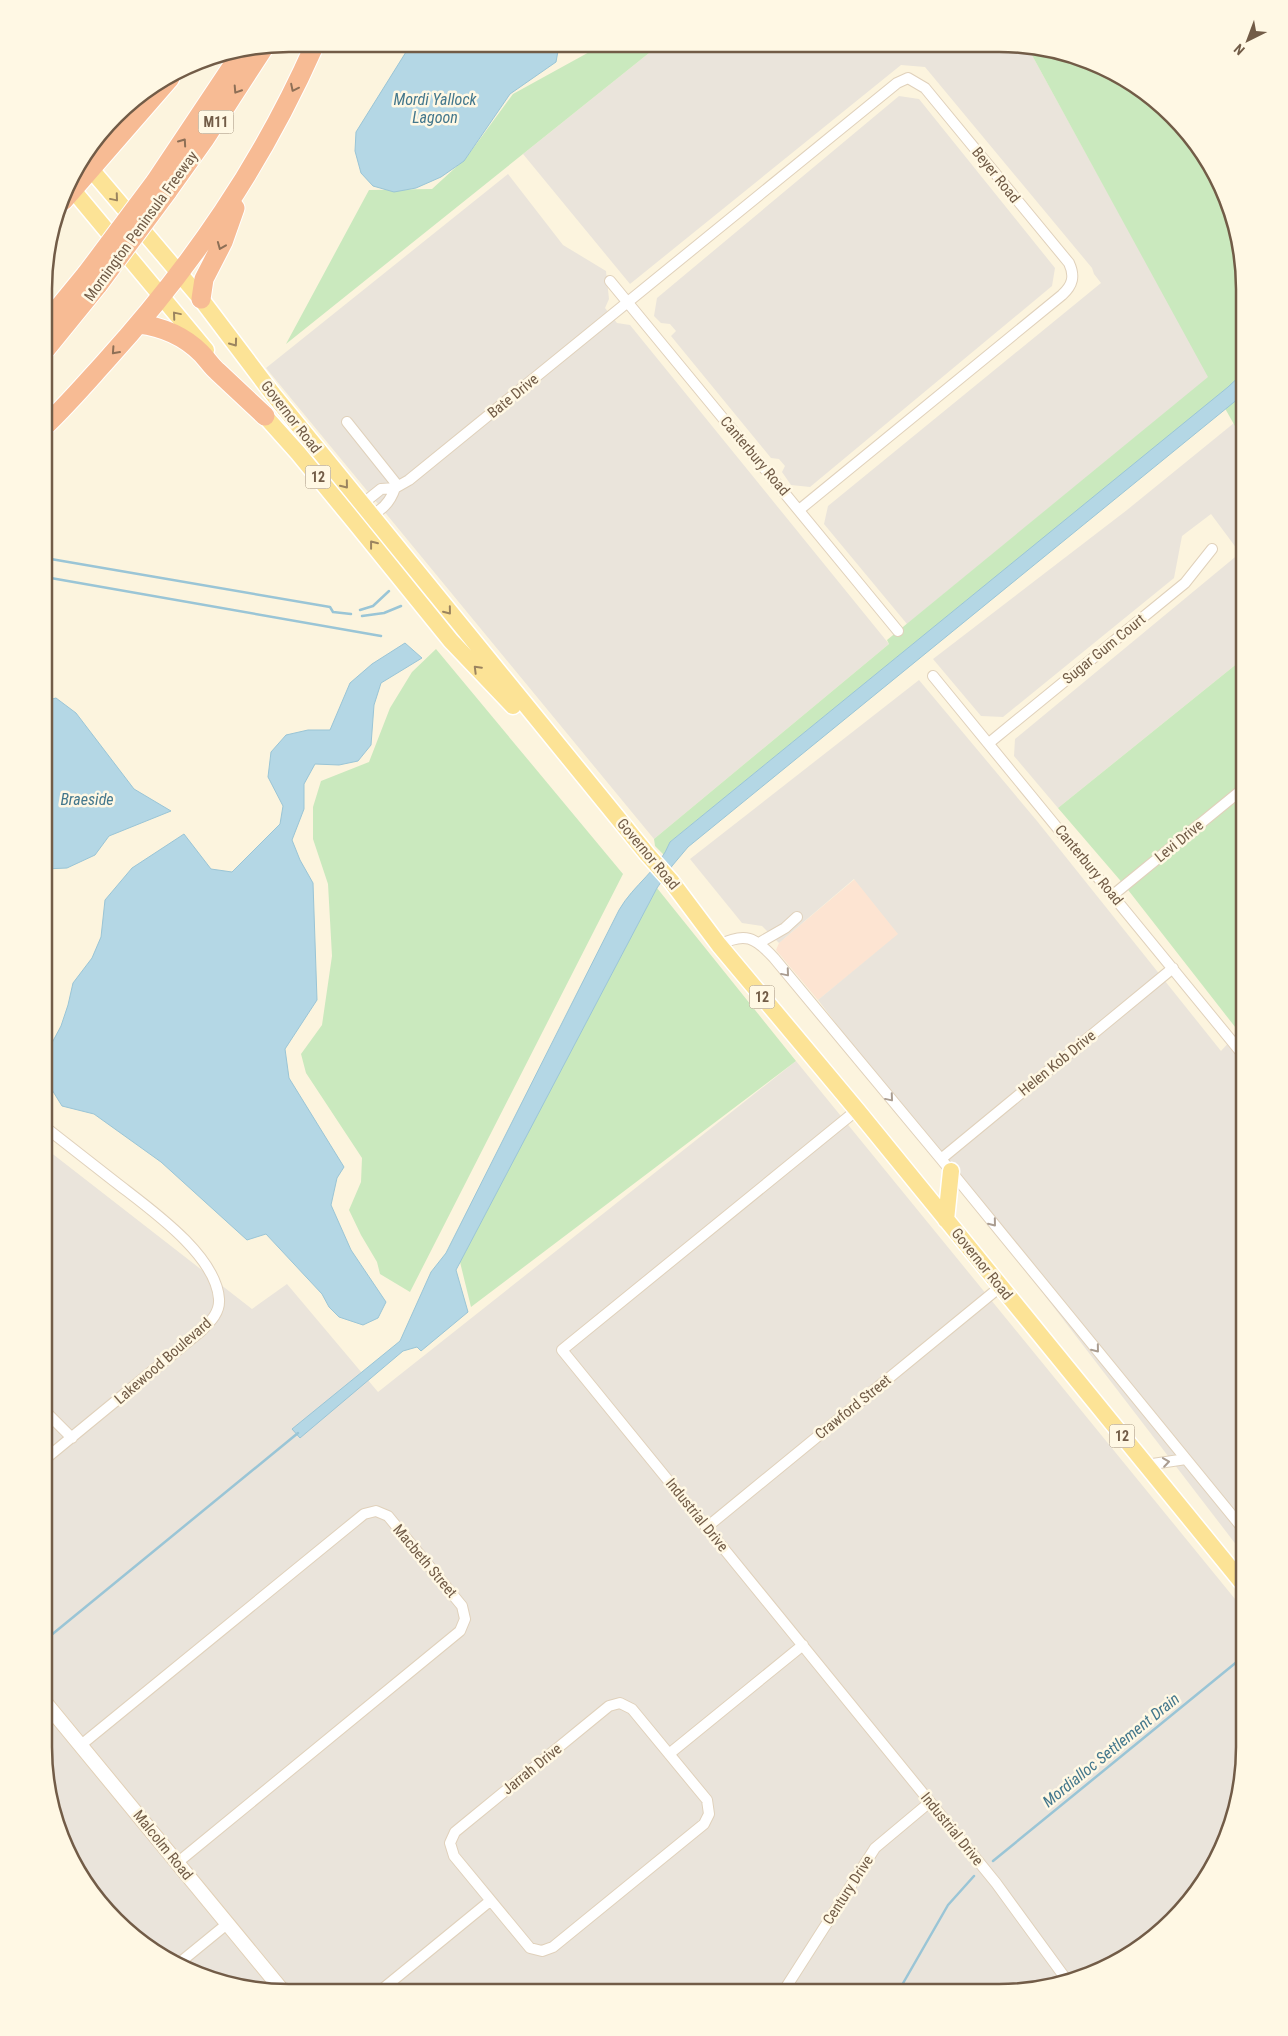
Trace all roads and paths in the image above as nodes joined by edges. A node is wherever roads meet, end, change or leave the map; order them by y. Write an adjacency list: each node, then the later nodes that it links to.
1 (311, 52): 8 (highway, one-way to 8)
2 (259, 55): 9 (highway, Mornington Peninsula Freeway / M11, one-way to 9)
3 (238, 58): 9 (highway, Mornington Peninsula Freeway / M11, one-way to 3)
4 (152, 96): 5 (highway)
5 (108, 140): 6 (highway)
6 (90, 162)
7 (87, 165): 11 (main road, Governor Road / 12, one-way to 11)
8 (243, 183): 11 (highway); 15 (highway, one-way to 15)
9 (161, 187): 12 (highway, Mornington Peninsula Freeway / M11, bridge)
10 (72, 196): 14 (main road, Governor Road / 12)
11 (180, 273): 14 (highway); 15 (main road, Governor Road / 12)
12 (92, 279): 17 (highway, Mornington Peninsula Freeway / M11); 19 (highway, Mornington Peninsula Freeway / M11)
13 (610, 281): 16 (street, Canterbury Road)
14 (162, 297): 18 (highway); 20 (main road, Governor Road / 12, one-way to 14)
15 (201, 299): 24 (main road, Governor Road / 12, one-way to 24)
16 (628, 303): 23 (street, Bate Drive); 25 (street, Canterbury Road); 25 (street, Beyer Road)
17 (52, 317)
18 (139, 324): 20 (highway); 21 (highway, one-way to 21)
19 (52, 340)
20 (265, 416): 26 (main road, Governor Road / 12)
21 (52, 418)
22 (347, 422): 23 (street)
23 (396, 487): 24 (street, Bate Drive); 24 (street, Bate Drive)
24 (366, 510): 26 (street, Bate Drive); 31 (main road, Governor Road / 12, one-way to 31)
25 (799, 510): 28 (street, Canterbury Road)
26 (353, 520): 31 (main road, Governor Road / 12, one-way to 26)
27 (1212, 549): 30 (street, Sugar Gum Court)
28 (898, 632)
29 (933, 676): 30 (street, Canterbury Road)
30 (989, 743): 33 (street, Canterbury Road)
31 (574, 765): 37 (main road, Governor Road / 12)
32 (1236, 795): 33 (street, Levi Drive)
33 (1113, 895): 39 (street, Canterbury Road)
34 (797, 917): 35 (street)
35 (785, 928): 36 (street); 38 (street)
36 (759, 943): 37 (street); 38 (street)
37 (719, 945): 41 (main road, Governor Road / 12)
38 (769, 952): 43 (street, one-way to 43)
39 (1173, 968): 40 (street, Canterbury Road); 43 (street, Helen Kob Drive)
40 (1236, 1046)
41 (857, 1110): 44 (main road, Governor Road / 12); 52 (street, Industrial Drive)
42 (52, 1132): 47 (street, Lakewood Boulevard)
43 (946, 1165): 44 (main road); 49 (street, one-way to 49)
44 (946, 1220): 45 (main road, Governor Road / 12)
45 (1000, 1287): 50 (main road, Governor Road / 12); 52 (street, Crawford Street)
46 (52, 1418): 47 (street)
47 (72, 1438): 48 (street, Lakewood Boulevard)
48 (52, 1454)
49 (1186, 1459): 50 (street, one-way to 49); 51 (street)
50 (1146, 1465): 53 (main road, Governor Road / 12)
51 (1236, 1520)
52 (707, 1527): 54 (street, Industrial Drive)
53 (1236, 1575)
54 (803, 1645): 57 (street); 58 (street, Industrial Drive)
55 (52, 1711): 56 (street, Malcolm Road)
56 (81, 1745): 59 (street, Malcolm Road); 59 (street, Macbeth Street)
57 (669, 1754): 60 (street, Jarrah Drive); 60 (street, Jarrah Drive)
58 (930, 1802): 63 (street, Industrial Drive); 66 (street, Century Drive)
59 (178, 1863): 61 (street, Malcolm Road)
60 (490, 1901): 65 (street)
61 (227, 1924): 62 (street); 64 (street, Malcolm Road)
62 (184, 1959)
63 (1063, 1974)
64 (276, 1983)
65 (387, 1984)
66 (788, 1984)

